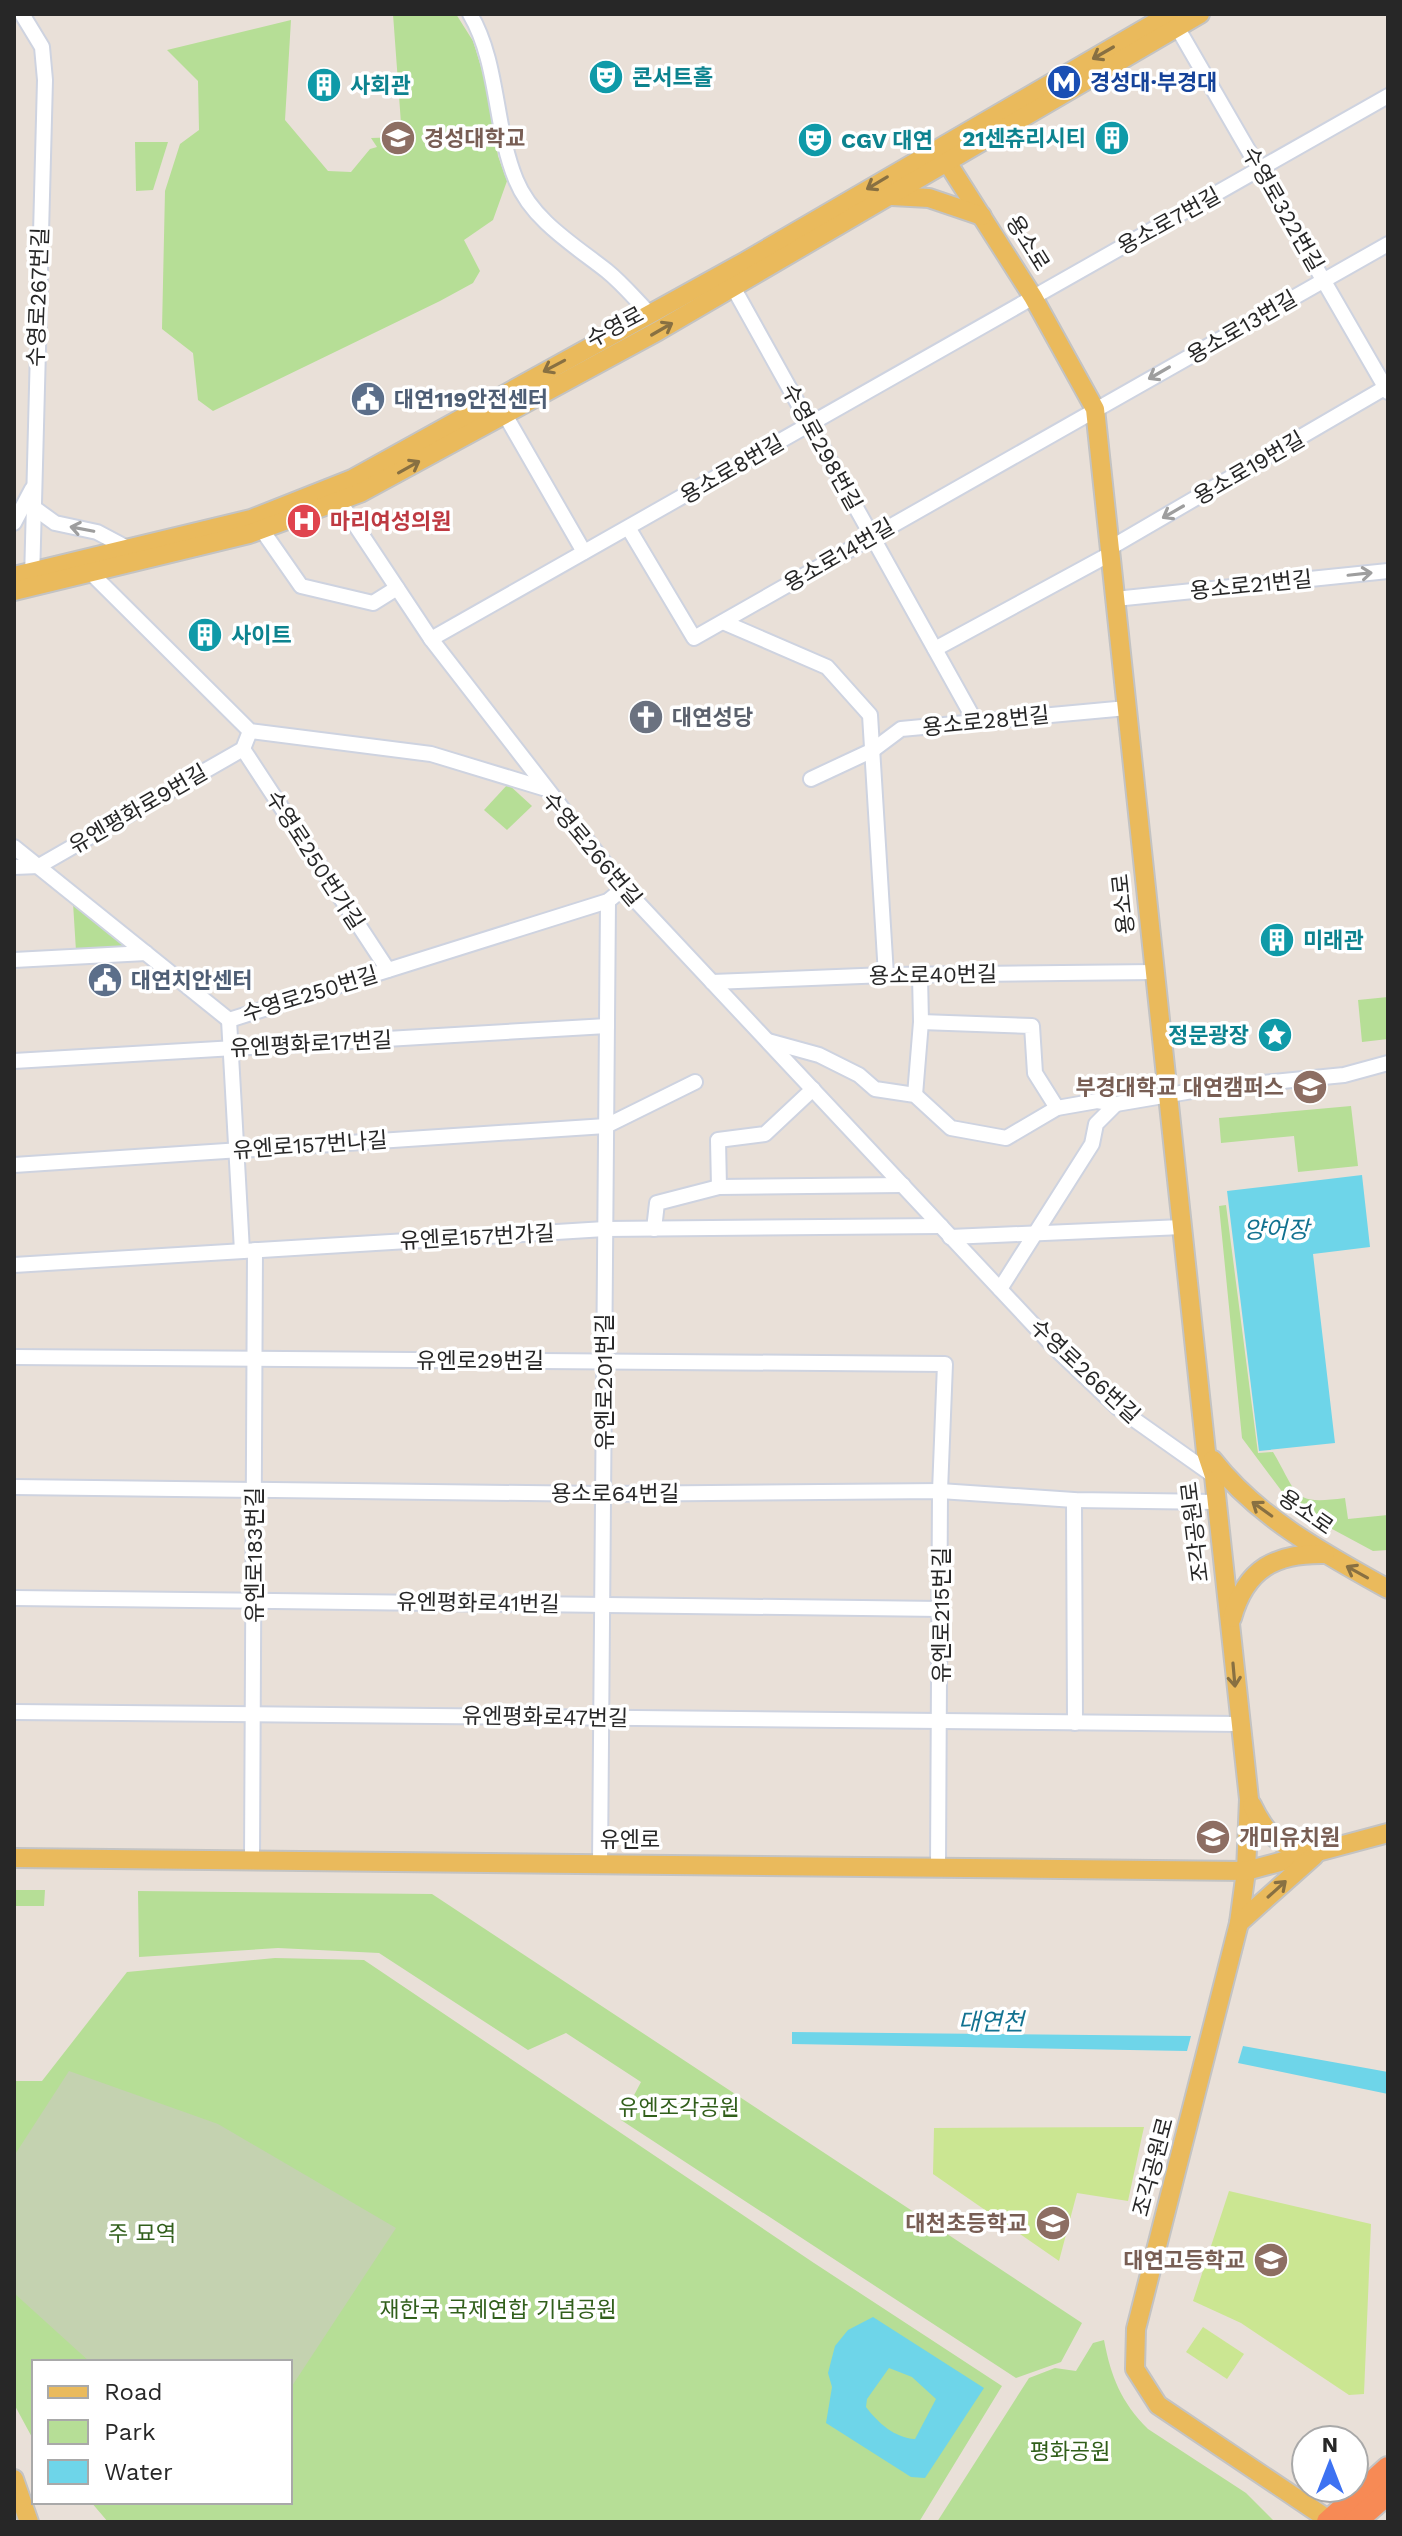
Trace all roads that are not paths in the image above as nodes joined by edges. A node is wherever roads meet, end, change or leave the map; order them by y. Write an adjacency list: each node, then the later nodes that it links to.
1 (22, 14): 19 (street, 수영로267번길)
2 (470, 14): 14 (street)
3 (1200, 14): 4 (main road, 수영로)
4 (1173, 21): 6 (main road, 수영로); 7 (street, 수영로322번길); 14 (main road, 수영로, one-way to 14)
5 (1388, 96): 7 (street, 용소로7번길)
6 (947, 162): 8 (main road, 수영로); 9 (main road, 용소로)
7 (1260, 170): 11 (street, 수영로322번길); 13 (street, 용소로7번길)
8 (886, 196): 9 (main road); 12 (main road, 수영로)
9 (982, 216): 13 (main road, 용소로)
10 (1388, 244): 11 (street, 용소로13번길)
11 (1324, 280): 15 (street, 수영로322번길); 16 (street, 용소로13번길, one-way to 16)
12 (733, 287): 17 (main road, 수영로, one-way to 12); 18 (street, 수영로298번길)
13 (1033, 297): 16 (main road, 용소로); 18 (street, 용소로8번길)
14 (651, 315): 26 (main road, 수영로, one-way to 26)
15 (1387, 389): 27 (street, 용소로19번길, one-way to 27)
16 (1095, 409): 25 (street, 용소로14번길); 27 (main road, 용소로)
17 (504, 413): 20 (main road, 수영로, one-way to 17); 28 (street)
18 (809, 424): 23 (street, 용소로8번길); 25 (street, 수영로298번길)
19 (34, 485): 21 (street, 수영로267번길); 22 (street)
20 (340, 502): 24 (main road, 수영로); 32 (street)
21 (33, 507): 26 (street, one-way to 21); 31 (street, 수영로267번길)
22 (14, 523)
23 (629, 529): 28 (street, 용소로8번길); 34 (street, 용소로14번길)
24 (262, 530): 30 (main road, 수영로); 32 (street)
25 (871, 536): 34 (street, 용소로14번길); 36 (street, 수영로298번길)
26 (131, 550): 31 (main road, 수영로)
27 (1110, 551): 33 (main road, 용소로); 36 (street)
28 (584, 552): 35 (street, 용소로8번길)
29 (1388, 571): 33 (street, 용소로21번길, one-way to 29)
30 (92, 574): 31 (main road, 수영로); 39 (street)
31 (23, 581)
32 (397, 588): 35 (street)
33 (1115, 599): 37 (main road, 용소로)
34 (723, 622): 41 (street)
35 (431, 639): 43 (street)
36 (935, 649): 38 (street, 수영로298번길)
37 (1127, 708): 38 (street, 용소로28번길); 52 (main road, 용소로)
38 (975, 721): 41 (street, 용소로28번길)
39 (250, 731): 40 (street); 43 (street, 수영로266번길)
40 (243, 749): 45 (street, 유엔평화로9번길); 51 (street, 수영로250번가길)
41 (873, 750): 42 (street, 용소로28번길); 53 (street)
42 (811, 779)
43 (544, 788): 47 (street, 수영로266번길)
44 (14, 847): 45 (street, 수영로250번길)
45 (39, 866): 46 (street, 유엔평화로9번길); 49 (street, 수영로250번길)
46 (14, 867)
47 (624, 888): 48 (street); 55 (street, 수영로266번길)
48 (608, 901): 51 (street, 수영로250번길); 58 (street, 유엔로201번길)
49 (146, 953): 50 (street); 56 (street, 수영로250번길)
50 (14, 960)
51 (388, 970): 56 (street, 수영로250번길)
52 (1155, 972): 54 (street, 용소로40번길); 66 (main road, 용소로)
53 (886, 975): 54 (street, 용소로40번길); 55 (street, 용소로40번길)
54 (920, 975): 57 (street)
55 (712, 982): 59 (street, 수영로266번길)
56 (229, 1020): 60 (street, 유엔로183번길)
57 (921, 1022): 65 (street); 68 (street)
58 (607, 1026): 60 (street, 유엔평화로17번길); 69 (street, 유엔로201번길)
59 (768, 1041): 64 (street, 수영로266번길); 65 (street)
60 (230, 1049): 61 (street, 유엔평화로17번길); 70 (street, 유엔로183번길)
61 (14, 1061)
62 (1388, 1063): 66 (street)
63 (695, 1082): 69 (street)
64 (813, 1089): 72 (street, 수영로266번길); 73 (street)
65 (915, 1095): 68 (street)
66 (1169, 1097): 67 (street); 74 (main road, 용소로)
67 (1116, 1104): 68 (street); 78 (street)
68 (1057, 1108)
69 (606, 1126): 70 (street, 유엔로157번나길); 75 (street, 유엔로201번길)
70 (236, 1150): 71 (street, 유엔로157번나길); 79 (street, 유엔로183번길)
71 (14, 1165)
72 (903, 1185): 73 (street); 77 (street, 수영로266번길)
73 (719, 1187): 76 (street)
74 (1182, 1227): 78 (street, 유엔로157번가길); 86 (main road, 용소로)
75 (605, 1229): 76 (street, 유엔로157번가길); 79 (street, 유엔로157번가길); 84 (street, 유엔로201번길)
76 (654, 1229): 77 (street, 유엔로157번가길)
77 (946, 1231): 78 (street, 유엔로157번가길); 81 (street, 수영로266번길)
78 (1035, 1233): 81 (street)
79 (248, 1250): 80 (street, 유엔로157번가길); 83 (street, 유엔로183번길)
80 (14, 1265)
81 (1000, 1289): 87 (street, 수영로266번길)
82 (14, 1357): 83 (street, 유엔로29번길)
83 (255, 1359): 84 (street, 유엔로29번길); 89 (street, 유엔로183번길)
84 (604, 1361): 85 (street, 유엔로29번길); 91 (street, 유엔로201번길)
85 (945, 1364): 90 (street, 유엔로215번길)
86 (1206, 1452): 87 (main road, 조각공원로); 94 (main road, 용소로, one-way to 86)
87 (1214, 1476): 93 (main road, 조각공원로)
88 (14, 1487): 89 (street, 용소로64번길)
89 (254, 1490): 91 (street, 용소로64번길); 97 (street, 유엔로183번길)
90 (940, 1491): 91 (street, 용소로64번길); 92 (street, 용소로64번길); 99 (street, 유엔로215번길)
91 (603, 1494): 98 (street, 유엔로201번길)
92 (1074, 1500): 93 (street, 용소로64번길); 105 (street)
93 (1217, 1502): 100 (main road, 조각공원로)
94 (1325, 1554): 95 (main road, 용소로, one-way to 94); 100 (main road)
95 (1388, 1589)
96 (14, 1598): 97 (street, 유엔평화로41번길)
97 (253, 1601): 98 (street, 유엔평화로41번길); 102 (street, 유엔로183번길)
98 (602, 1605): 99 (street, 유엔평화로41번길); 103 (street, 유엔로201번길)
99 (942, 1609): 104 (street, 유엔로215번길)
100 (1230, 1626): 106 (main road, 조각공원로, one-way to 106)
101 (14, 1712): 102 (street, 유엔평화로47번길)
102 (253, 1714): 103 (street, 유엔평화로47번길); 111 (street, 유엔로183번길)
103 (601, 1718): 104 (street, 유엔평화로47번길); 112 (street, 유엔로201번길)
104 (940, 1721): 105 (street, 유엔평화로47번길); 113 (street, 유엔로215번길)
105 (1075, 1723): 106 (street, 유엔평화로47번길)
106 (1239, 1724): 107 (main road, 조각공원로)
107 (1249, 1799): 109 (main road); 114 (main road, 조각공원로)
108 (1388, 1833): 109 (main road)
109 (1316, 1854): 114 (main road, 유엔로); 115 (main road, one-way to 109)
110 (14, 1858): 111 (main road, 유엔로)
111 (252, 1860): 112 (main road, 유엔로)
112 (600, 1863): 113 (main road, 유엔로)
113 (938, 1866): 114 (main road, 유엔로)
114 (1246, 1871): 115 (main road, 조각공원로)
115 (1239, 1923): 119 (main road, 조각공원로)
116 (1388, 2468): 119 (highway)
117 (14, 2479): 120 (main road)
118 (1388, 2493): 121 (highway)
119 (1328, 2521)
120 (29, 2522)
121 (1355, 2522)

